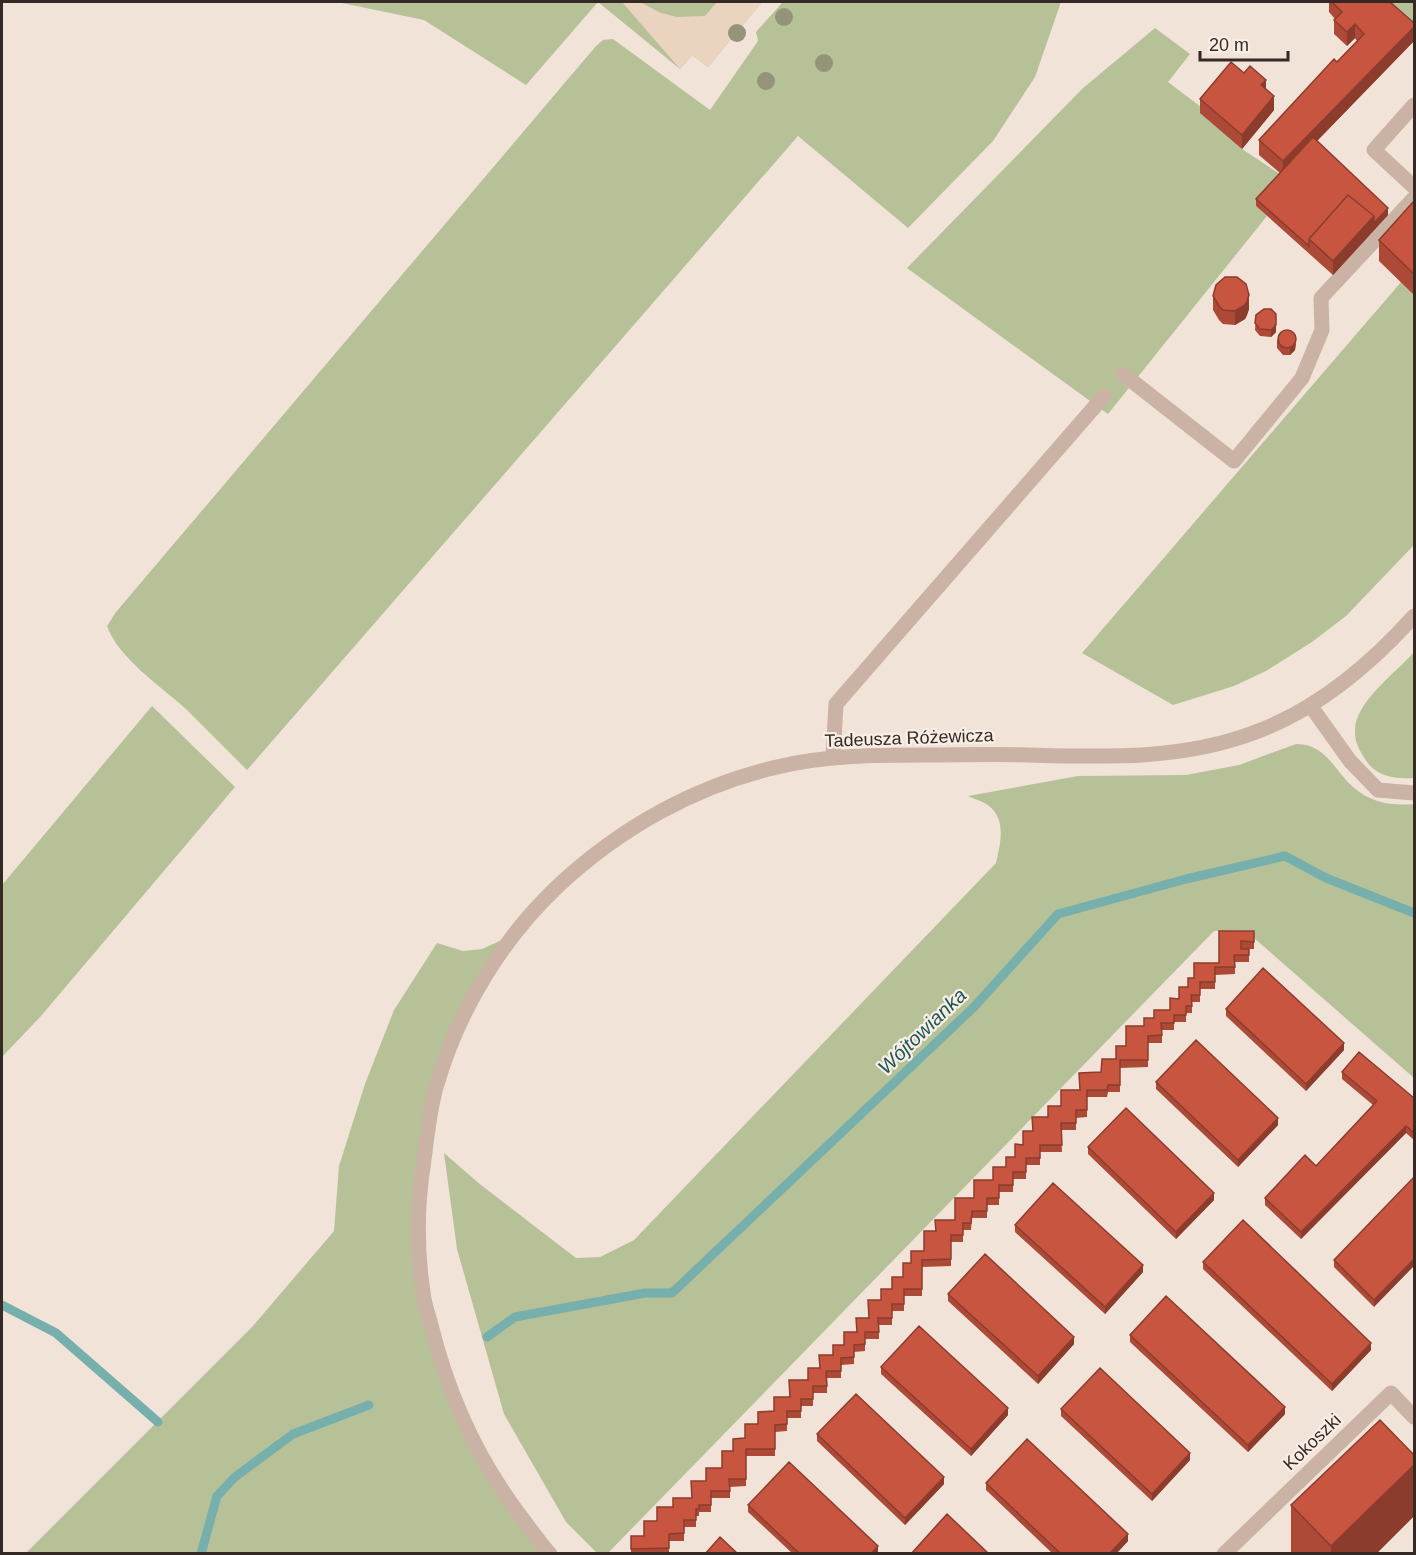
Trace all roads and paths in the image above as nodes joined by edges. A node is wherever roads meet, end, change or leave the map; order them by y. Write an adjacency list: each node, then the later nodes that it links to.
1 (1414, 105): 2 (street)
2 (1414, 187)
3 (1414, 198): 4 (street)
4 (1123, 374)
5 (1104, 396): 8 (street)
6 (1414, 616): 7 (street, Tadeusza Różewicza)
7 (1310, 705): 8 (street, Tadeusza Różewicza); 9 (street)
8 (833, 758): 12 (street, Tadeusza Różewicza)
9 (1414, 793)
10 (1414, 1417): 11 (street, Kokoszki)
11 (1241, 1548): 13 (street, Kokoszki)
12 (550, 1554)
13 (1224, 1554)

